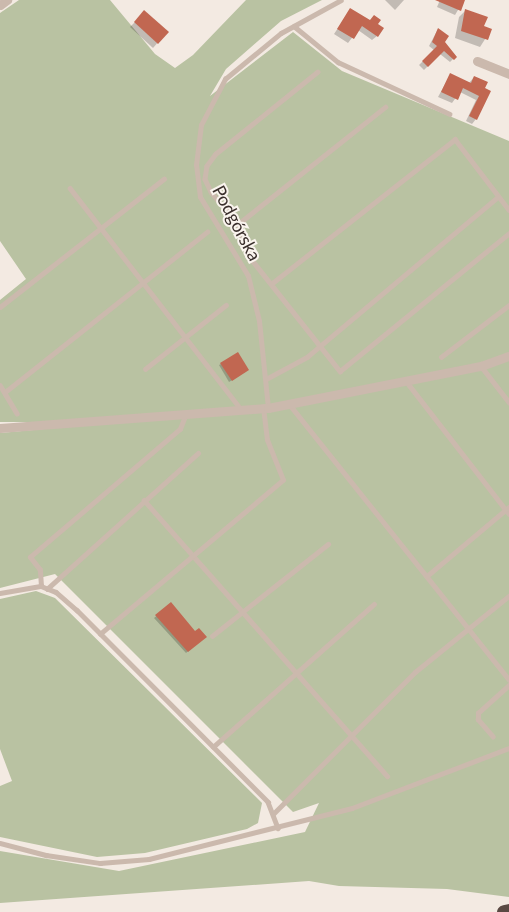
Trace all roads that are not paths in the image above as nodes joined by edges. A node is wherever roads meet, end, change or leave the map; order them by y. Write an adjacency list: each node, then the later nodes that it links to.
1 (7, 0): 3 (street)
2 (341, 0): 4 (lane, Podgórska)
3 (0, 6)
4 (294, 26): 9 (lane); 29 (lane, Podgórska)
5 (476, 61): 7 (street)
6 (318, 72): 14 (lane)
7 (509, 74)
8 (385, 107): 14 (lane)
9 (450, 114)
10 (164, 179): 15 (lane)
11 (70, 188): 15 (lane)
12 (498, 197): 13 (lane); 19 (lane); 24 (lane)
13 (509, 210)
14 (238, 224): 19 (lane)
15 (102, 228): 18 (lane); 22 (lane)
16 (207, 232): 18 (lane)
17 (509, 233): 24 (lane)
18 (144, 282): 23 (lane); 32 (lane)
19 (271, 284): 24 (lane)
20 (226, 305): 23 (lane)
21 (509, 305): 26 (lane)
22 (0, 307)
23 (187, 335): 28 (lane); 36 (lane)
24 (318, 346): 29 (lane)
25 (509, 356): 27 (street)
26 (441, 357)
27 (481, 366): 30 (street); 33 (lane)
28 (145, 369)
29 (266, 379): 35 (lane, Podgórska)
30 (406, 381): 34 (street); 42 (lane)
31 (0, 385): 32 (lane)
32 (5, 392): 37 (lane)
33 (509, 402)
34 (289, 404): 35 (street); 45 (lane)
35 (266, 408): 36 (street); 44 (lane, Podgórska)
36 (241, 409): 38 (street)
37 (17, 413)
38 (186, 413): 39 (street); 46 (lane)
39 (0, 428)
40 (198, 453): 41 (lane)
41 (144, 500): 44 (lane); 47 (lane)
42 (508, 510): 45 (lane)
43 (328, 544): 51 (lane)
44 (194, 556): 51 (lane); 53 (lane)
45 (426, 576): 52 (lane)
46 (41, 586): 47 (lane); 48 (lane)
47 (47, 589): 53 (lane)
48 (0, 593)
49 (509, 596): 52 (lane)
50 (374, 604): 55 (lane)
51 (243, 612): 54 (lane); 55 (lane)
52 (469, 629): 56 (lane); 58 (lane)
53 (100, 634): 60 (lane)
54 (212, 636)
55 (296, 673): 58 (lane); 60 (lane)
56 (509, 679)
57 (509, 685): 59 (lane)
58 (351, 736): 62 (lane); 63 (lane)
59 (493, 737)
60 (213, 747): 63 (lane)
61 (509, 748): 64 (lane)
62 (387, 776)
63 (273, 814): 64 (lane)
64 (278, 828): 65 (lane)
65 (0, 843)
66 (509, 910): 67 (highway)
67 (504, 912)

